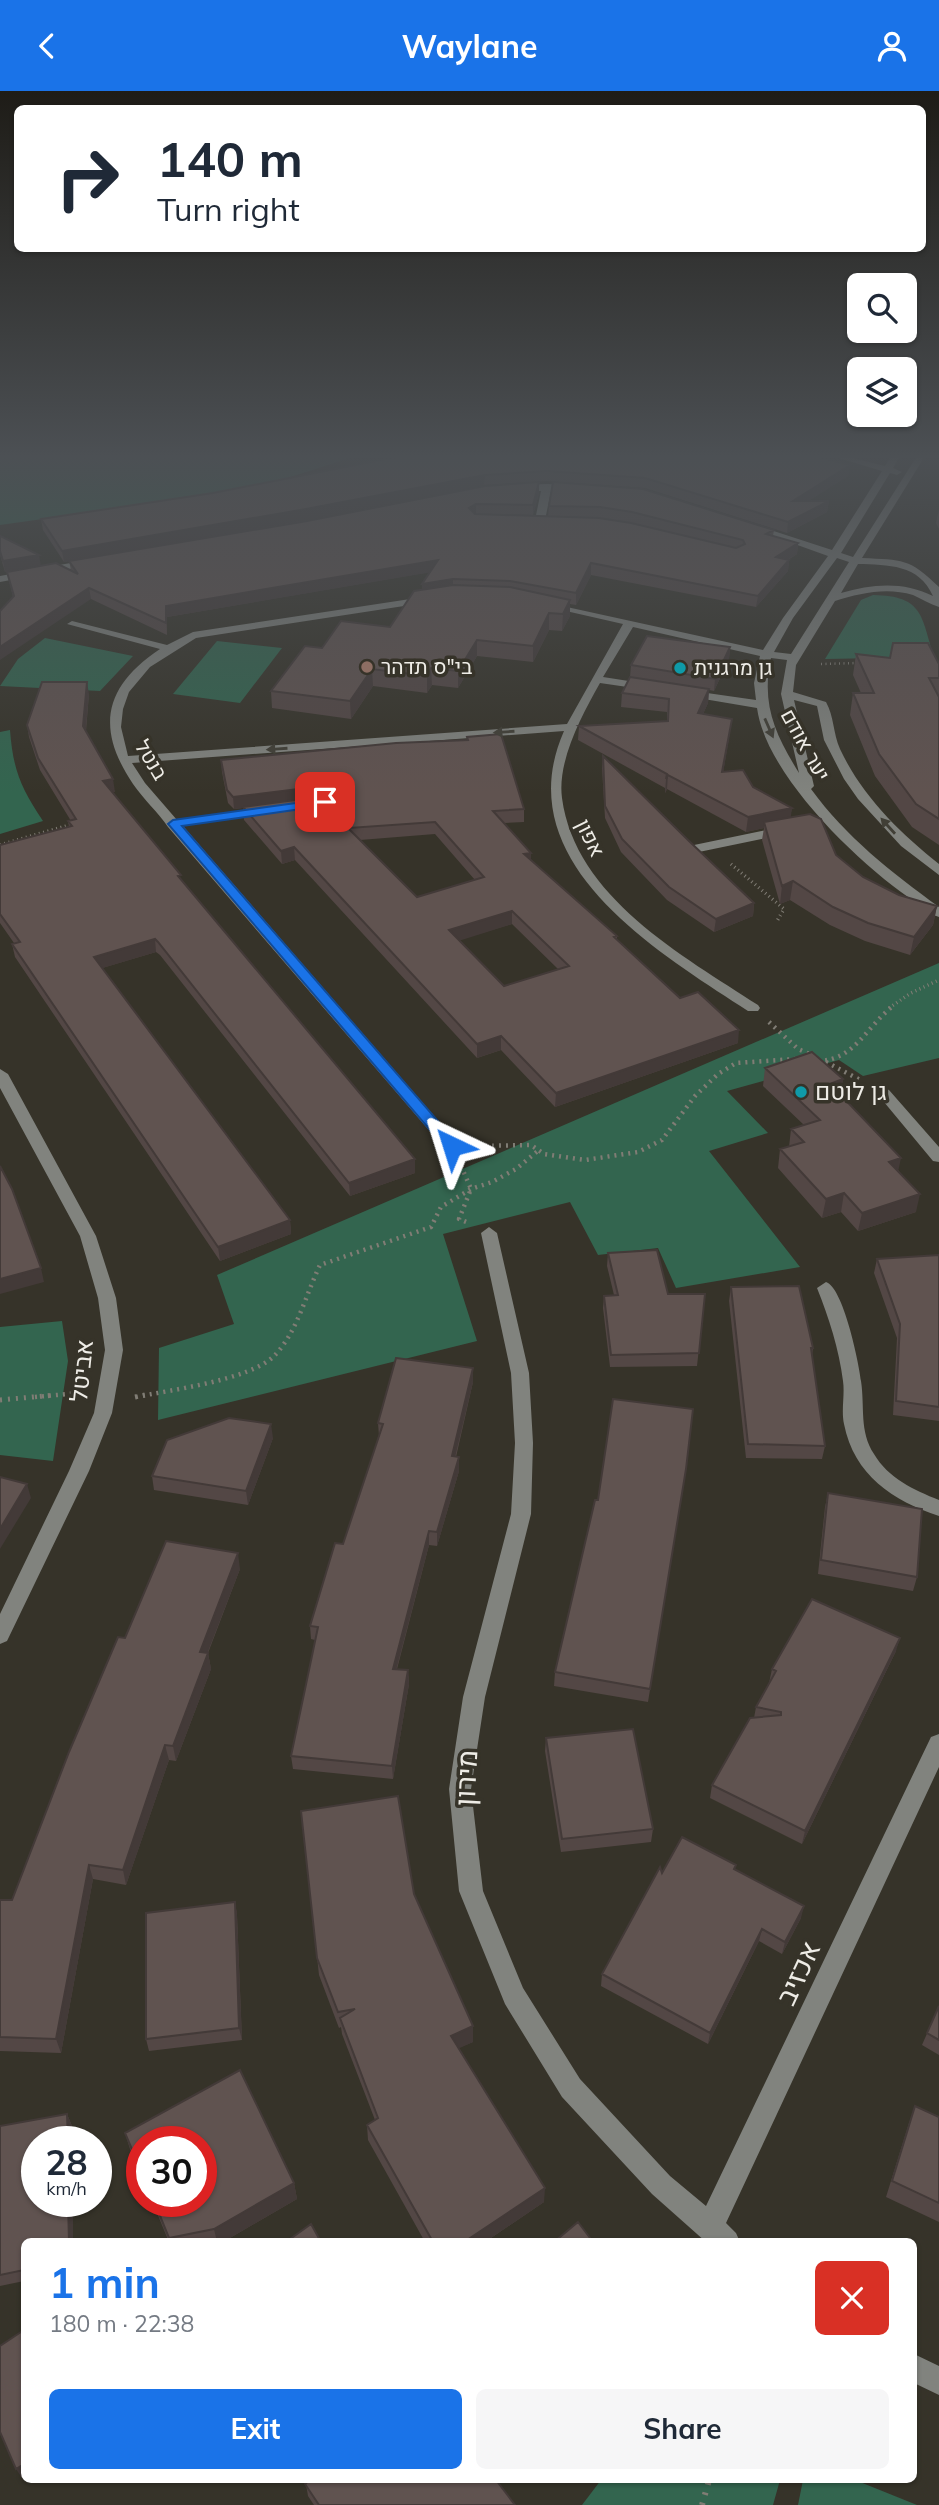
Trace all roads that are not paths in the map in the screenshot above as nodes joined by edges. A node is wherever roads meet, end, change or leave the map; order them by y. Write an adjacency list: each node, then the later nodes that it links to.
1 (55, 569): 5 (street)
2 (823, 569): 14 (street, יער אודם)
3 (850, 569): 8 (street, יער אודם)
4 (911, 569): 6 (street)
5 (0, 579)
6 (939, 597)
7 (440, 598): 13 (street, בנטל)
8 (832, 599): 10 (street); 15 (street, יער אודם)
9 (532, 601): 11 (street)
10 (939, 604)
11 (630, 622): 14 (street); 16 (street, אפון)
12 (72, 624): 13 (street)
13 (167, 648): 20 (street, בנטל)
14 (766, 654): 15 (street); 18 (street, יער אודם)
15 (792, 661): 17 (street, יער אודם)
16 (596, 679): 18 (street); 19 (street, אפון)
17 (787, 694): 21 (street, יער אודם); 26 (street, one-way to 17)
18 (762, 705): 21 (street, יער אודם, one-way to 21)
19 (572, 727): 20 (street, one-way to 20); 28 (street, אפון)
20 (125, 760): 23 (street, בנטל)
21 (811, 800): 24 (street, יער אודם)
22 (285, 808): 23 (street)
23 (173, 824): 31 (street, בנטל)
24 (817, 824): 25 (street); 27 (street, יער אודם)
25 (694, 849)
26 (939, 871)
27 (939, 912)
28 (753, 1008)
29 (0, 1074): 36 (street, אביטל)
30 (884, 1093): 32 (street)
31 (452, 1146)
32 (939, 1157)
33 (489, 1233): 38 (street, מירון)
34 (826, 1288): 35 (street)
35 (939, 1508)
36 (0, 1635)
37 (939, 1744): 38 (street, אכזיב)
38 (719, 2234)
39 (917, 2370): 40 (street)
40 (939, 2381)

